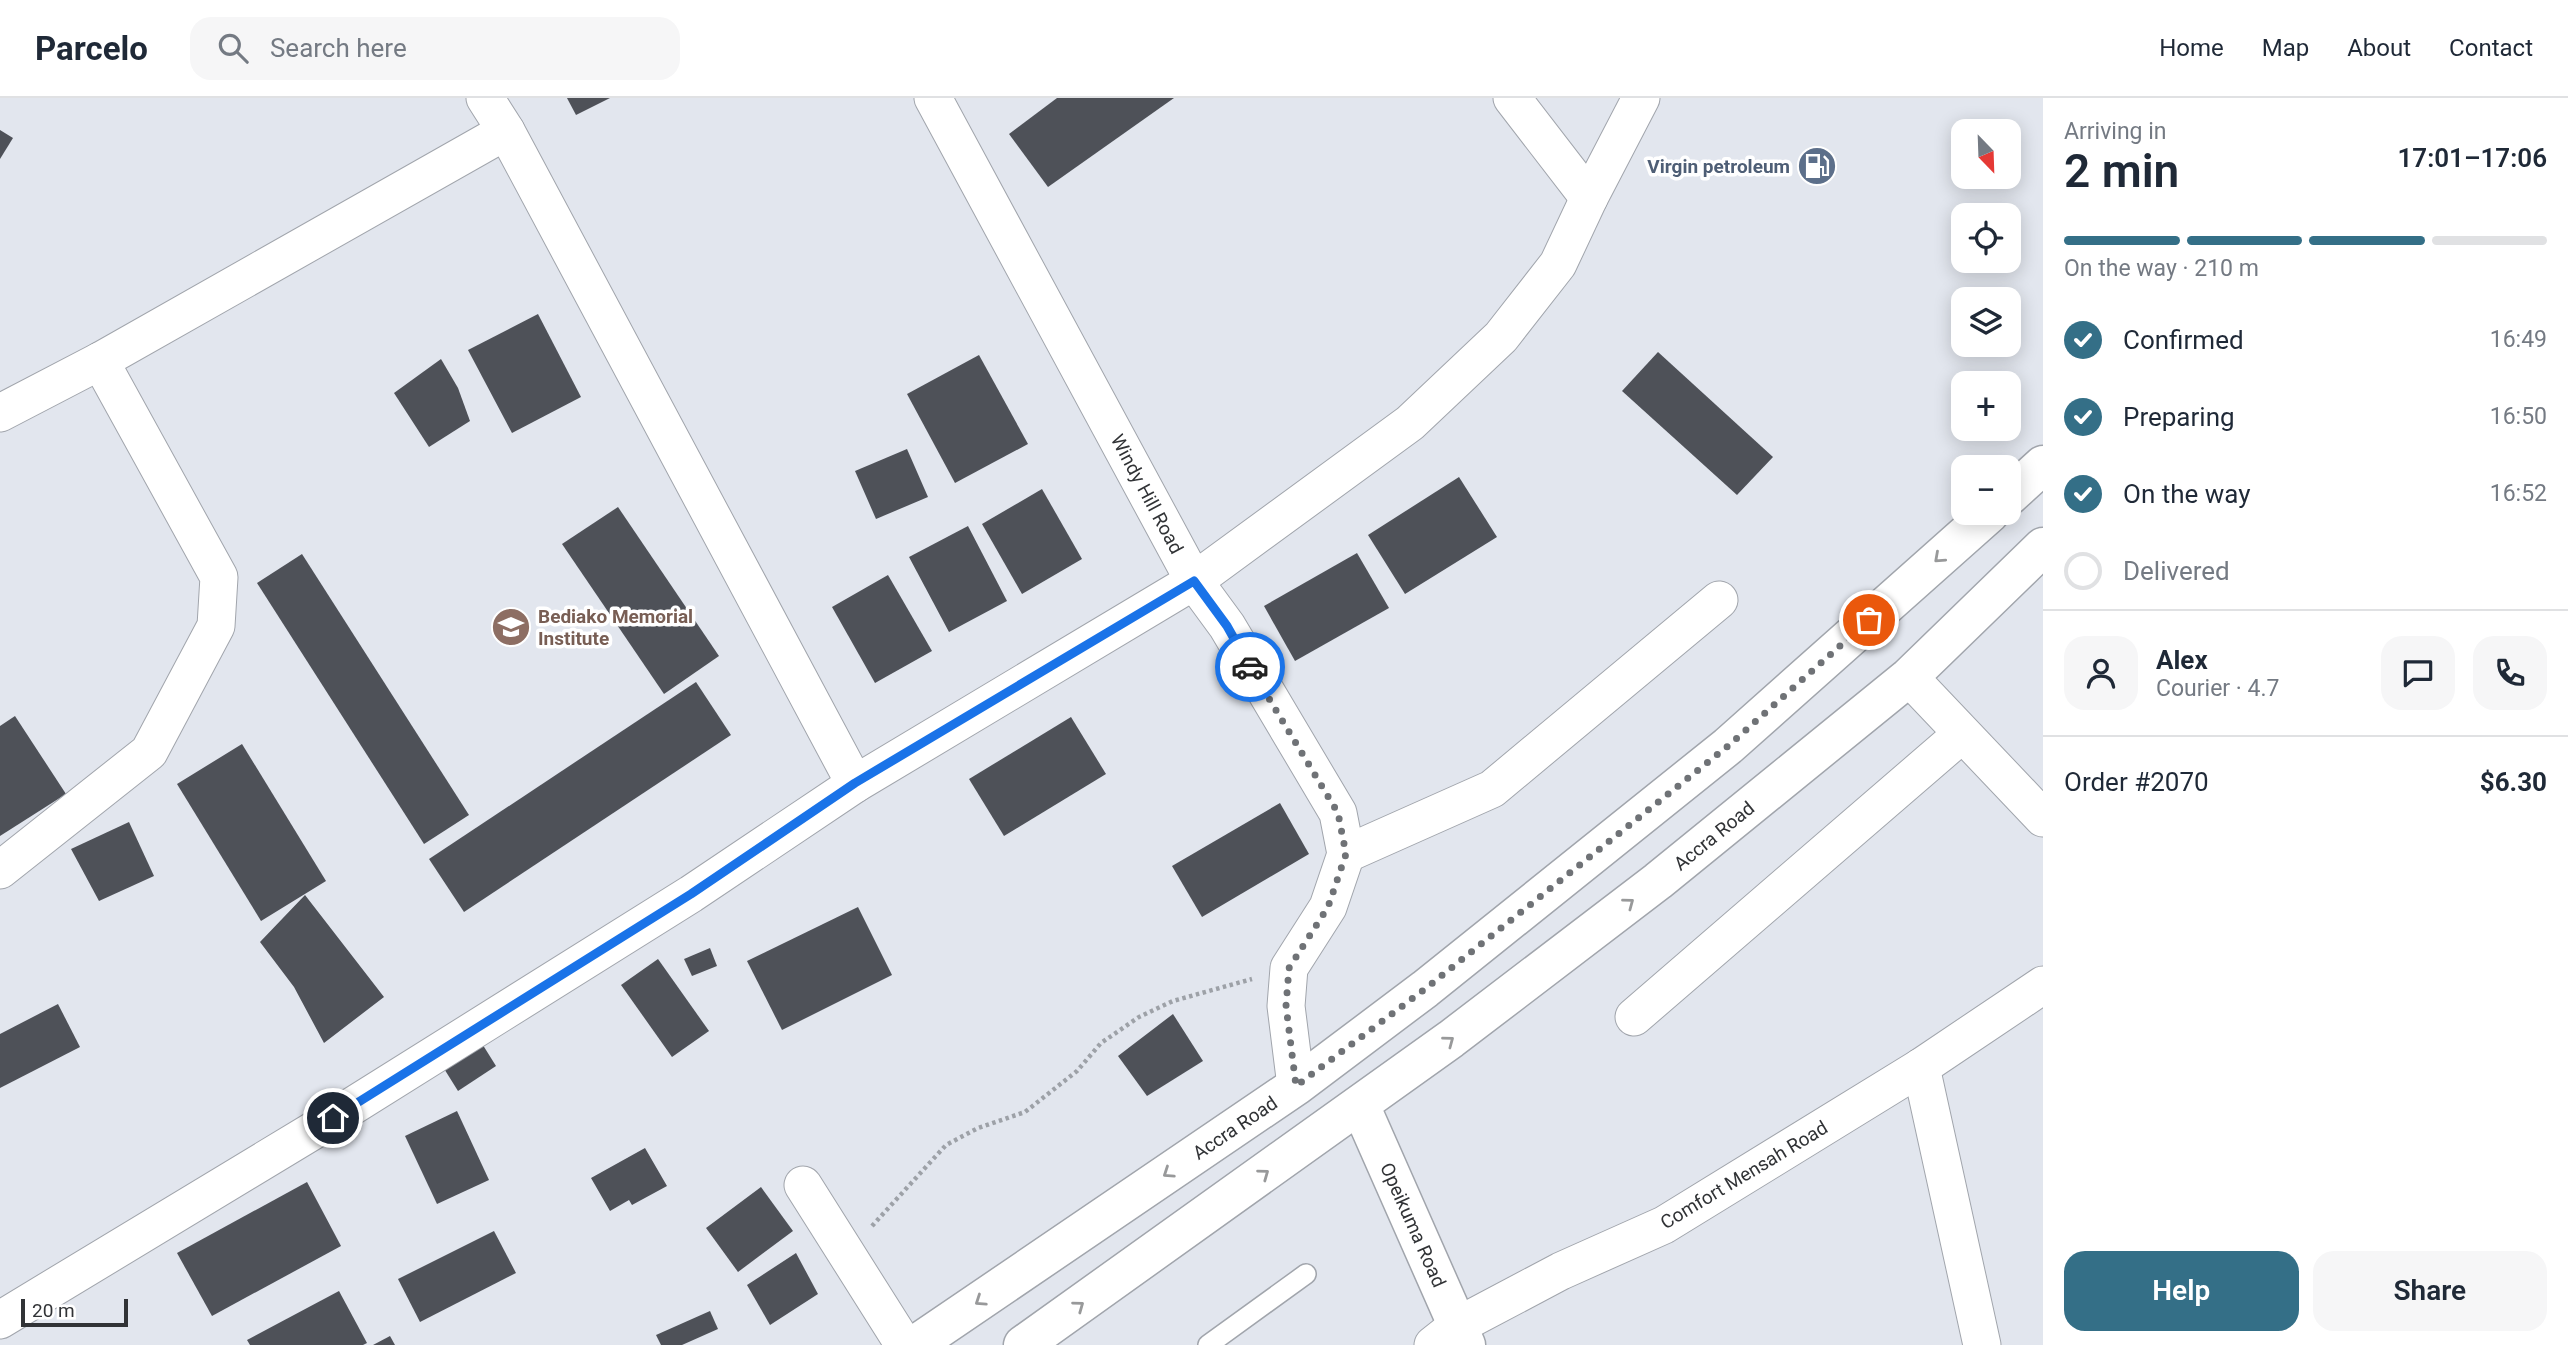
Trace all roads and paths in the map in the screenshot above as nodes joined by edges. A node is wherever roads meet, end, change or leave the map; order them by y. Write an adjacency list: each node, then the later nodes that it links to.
1 (485, 98): 5 (street)
2 (933, 98): 13 (street, Windy Hill Road)
3 (1512, 98): 6 (street)
4 (1641, 98): 6 (street)
5 (506, 131): 7 (street); 17 (street)
6 (1589, 198): 13 (street)
7 (100, 361): 8 (street); 20 (street)
8 (0, 413)
9 (2043, 465): 10 (main road)
10 (2021, 485)
11 (1977, 525): 25 (main road, Accra Road, one-way to 25)
12 (2043, 547): 15 (main road, Accra Road)
13 (1194, 581): 17 (street); 19 (street, Windy Hill Road)
14 (1720, 600): 19 (street)
15 (1909, 677): 16 (street); 26 (main road, Accra Road, one-way to 15)
16 (1962, 734): 18 (street); 23 (street)
17 (855, 783): 30 (street)
18 (2043, 818)
19 (1346, 854): 21 (street, Windy Hill Road)
20 (0, 870)
21 (1289, 968): 25 (street, Windy Hill Road); 28 (path)
22 (2043, 985): 24 (street, Comfort Mensah Road)
23 (1634, 1017)
24 (1921, 1067): 31 (street, Comfort Mensah Road); 36 (street)
25 (1296, 1086): 34 (main road, Accra Road, one-way to 34)
26 (1360, 1105): 31 (main road, Opeikuma Road); 32 (main road, Accra Road, one-way to 26)
27 (803, 1185): 28 (street)
28 (846, 1253): 33 (street)
29 (1306, 1274): 35 (lane)
30 (0, 1320)
31 (1452, 1339)
32 (1034, 1342)
33 (904, 1345)
34 (915, 1345)
35 (1208, 1345)
36 (1982, 1345)

